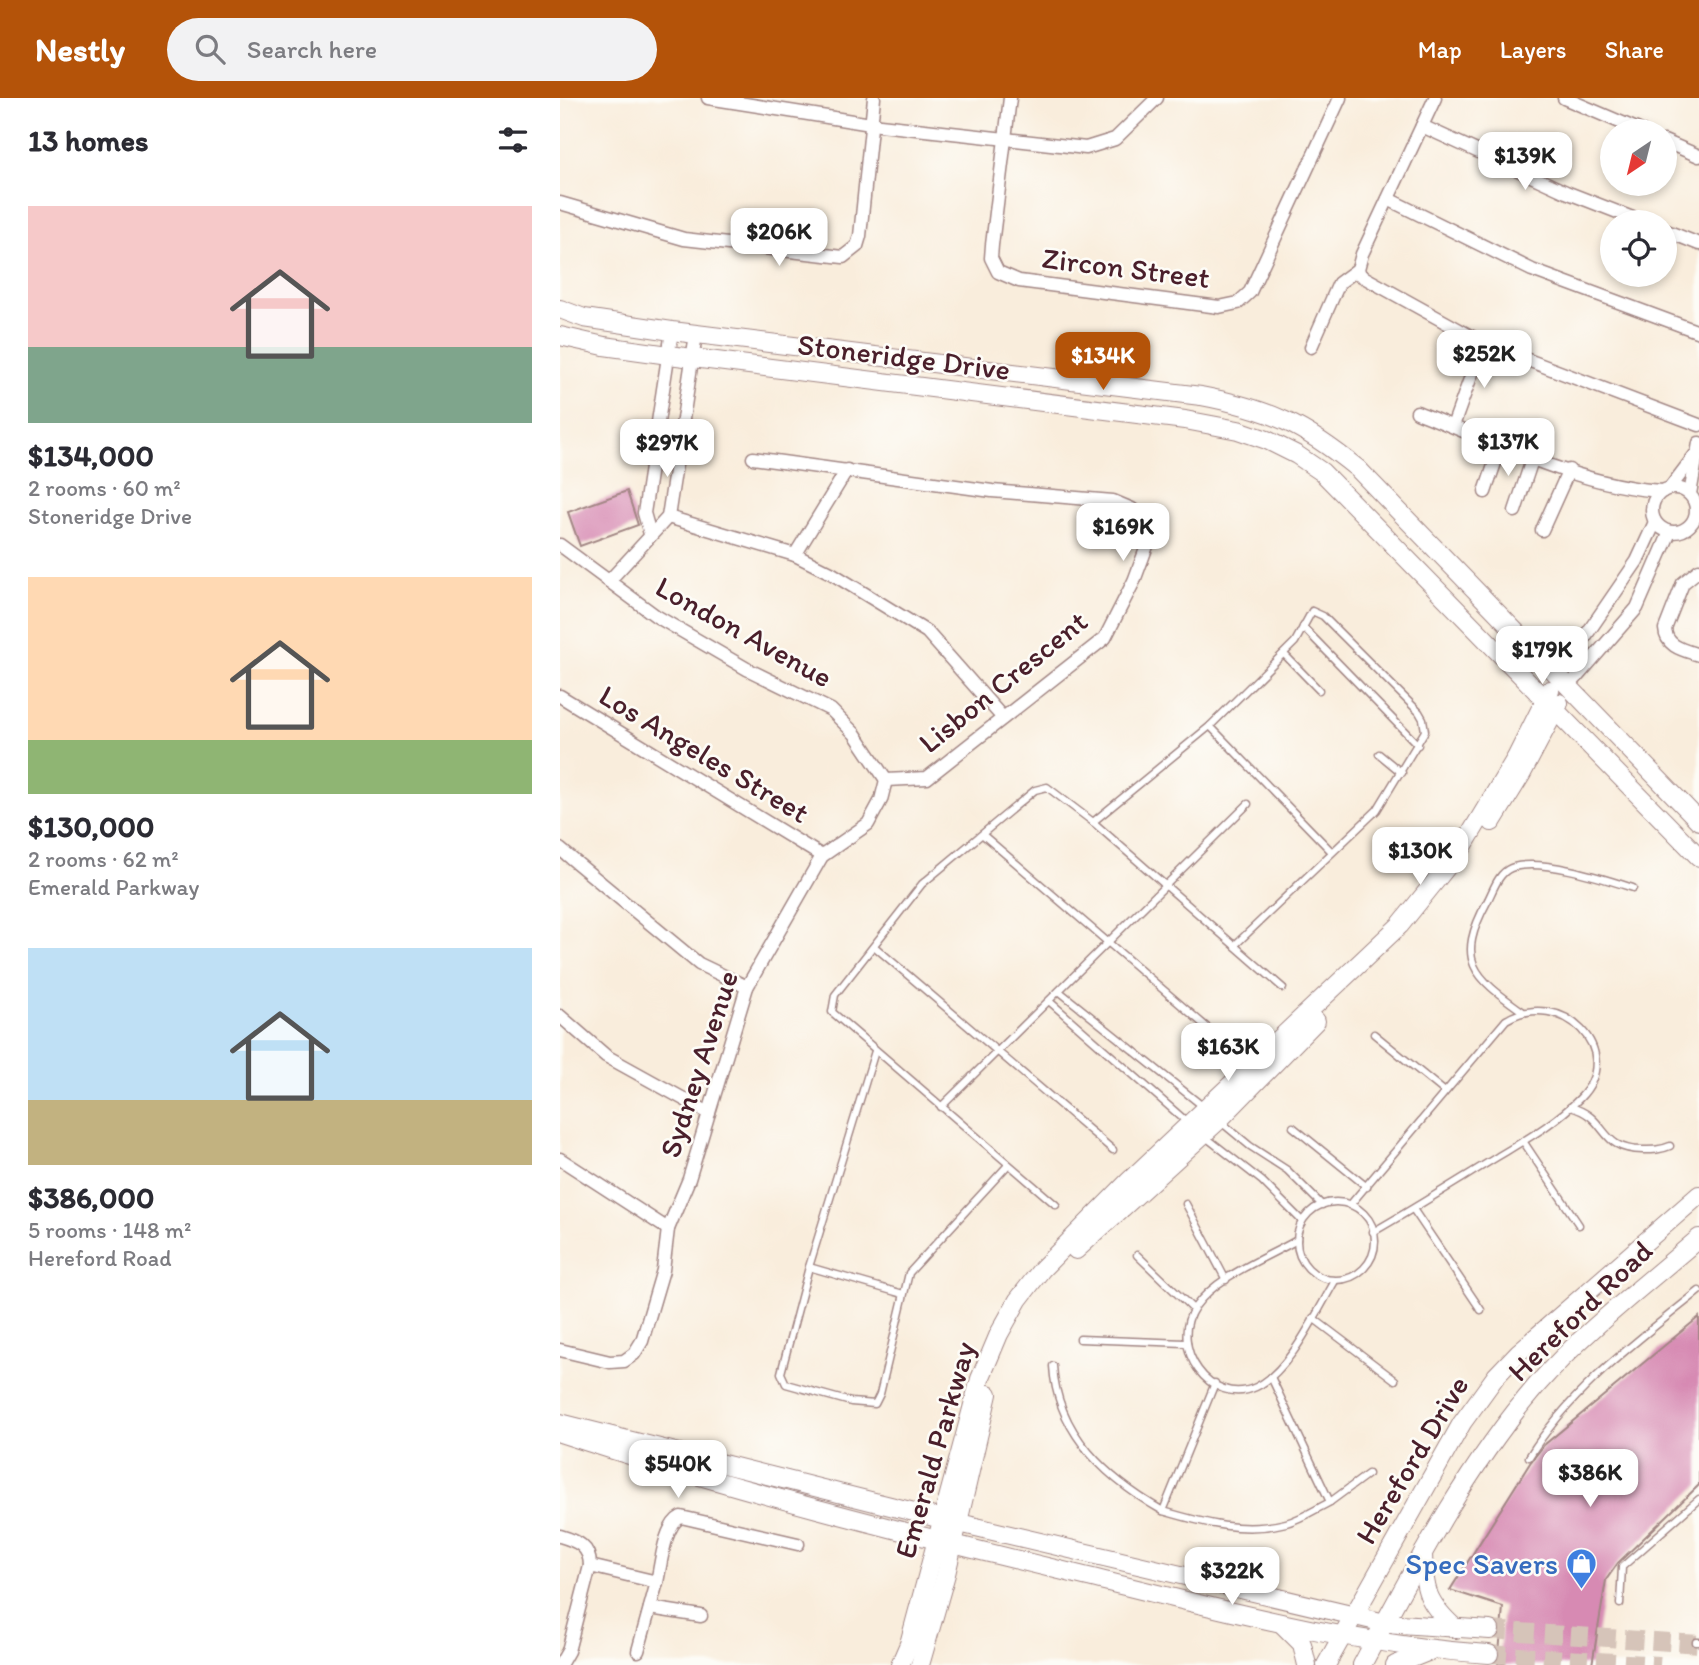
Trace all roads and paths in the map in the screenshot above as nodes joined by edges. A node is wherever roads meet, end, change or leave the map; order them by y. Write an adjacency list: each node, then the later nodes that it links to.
1 (708, 98): 9 (street)
2 (874, 98): 9 (street)
3 (1010, 98): 11 (street, Zircon Street)
4 (1157, 98): 11 (street)
5 (1340, 98): 11 (street, Zircon Street)
6 (1436, 98): 10 (street)
7 (1564, 98): 8 (street)
8 (1613, 119)
9 (871, 124): 11 (street); 15 (street)
10 (1422, 126): 14 (street); 16 (street)
11 (1005, 139)
12 (1677, 147): 13 (street)
13 (1699, 156)
14 (1388, 200): 19 (street); 22 (street)
15 (560, 204)
16 (1612, 210)
17 (1677, 235): 18 (street)
18 (1699, 244)
19 (1358, 270): 25 (street); 26 (street)
20 (560, 309): 21 (street, Stoneridge Drive)
21 (672, 331): 23 (street, Stoneridge Drive); 27 (street)
22 (1699, 332)
23 (696, 334): 28 (street); 58 (street, Stoneridge Drive)
24 (560, 335): 27 (street, Stoneridge Drive)
25 (1483, 343): 30 (street); 31 (street)
26 (1311, 346)
27 (669, 355): 28 (street, Stoneridge Drive); 50 (street)
28 (691, 358): 45 (street); 61 (street, Stoneridge Drive)
29 (1417, 412): 31 (street)
30 (1699, 425)
31 (1453, 426): 32 (street)
32 (1502, 444): 34 (street); 40 (street)
33 (1697, 449): 39 (street); 41 (street)
34 (1533, 457): 37 (street); 44 (street)
35 (753, 458): 36 (street, Lisbon Crescent)
36 (847, 470): 52 (street); 62 (street, Lisbon Crescent)
37 (1569, 470): 38 (street); 48 (street)
38 (1631, 489): 39 (street); 42 (street)
39 (1666, 490): 41 (street); 42 (street)
40 (1485, 492)
41 (1690, 494): 43 (street)
42 (1652, 509): 46 (street)
43 (1698, 509): 47 (street)
44 (1515, 511)
45 (668, 517): 50 (street); 52 (street)
46 (1656, 522): 49 (street); 58 (street, Emerald Parkway)
47 (1694, 526): 49 (street)
48 (1542, 530)
49 (1670, 532): 58 (street, Emerald Parkway)
50 (650, 534): 54 (street)
51 (560, 545): 54 (street, London Avenue)
52 (795, 555): 62 (street)
53 (1699, 570): 57 (street)
54 (609, 581): 67 (street, London Avenue)
55 (1303, 627): 56 (lane); 64 (lane); 64 (lane)
56 (1284, 654): 59 (lane); 63 (lane)
57 (1699, 655)
58 (1563, 682): 61 (street, Emerald Parkway); 69 (street, Stoneridge Drive)
59 (1319, 690)
60 (560, 696): 74 (street, Los Angeles Street)
61 (1550, 705): 75 (street, Stoneridge Drive); 95 (street, Emerald Parkway)
62 (1003, 718): 67 (street, Lisbon Crescent)
63 (1210, 726): 70 (lane); 73 (lane)
64 (1418, 745): 66 (lane)
65 (1379, 754): 66 (lane)
66 (1402, 773): 73 (lane)
67 (886, 780): 74 (street, Sydney Avenue)
68 (1248, 804): 76 (lane)
69 (1699, 821)
70 (1093, 822): 71 (lane); 76 (lane)
71 (983, 835): 78 (lane); 80 (lane)
72 (560, 849): 81 (street)
73 (1332, 852): 79 (lane)
74 (822, 856): 81 (street, Sydney Avenue)
75 (1699, 857)
76 (1164, 885): 78 (lane); 79 (lane)
77 (1633, 888): 85 (lane)
78 (1108, 942): 83 (lane); 88 (lane)
79 (1235, 946): 82 (lane)
80 (875, 947): 89 (lane); 90 (lane)
81 (747, 987): 94 (street, Sydney Avenue)
82 (1283, 988)
83 (1059, 991): 84 (lane); 95 (lane)
84 (1049, 1001): 90 (lane); 97 (lane)
85 (1522, 1011): 91 (lane); 93 (lane)
86 (560, 1016): 94 (street)
87 (1374, 1034): 91 (lane)
88 (1223, 1041)
89 (875, 1051): 92 (lane); 117 (lane)
90 (998, 1052): 92 (lane); 100 (lane)
91 (1445, 1092): 103 (lane)
92 (941, 1107): 102 (lane)
93 (1570, 1107): 98 (lane); 99 (lane)
94 (709, 1113): 112 (street, Sydney Avenue)
95 (1212, 1114): 97 (street, Emerald Parkway); 107 (lane)
96 (1293, 1127): 103 (lane)
97 (1196, 1130): 110 (lane); 139 (street, Emerald Parkway)
98 (1523, 1141): 109 (lane); 111 (lane)
99 (1670, 1146)
100 (1113, 1150)
101 (560, 1159): 112 (street)
102 (1008, 1165): 106 (lane); 121 (lane)
103 (1367, 1187): 108 (lane)
104 (1699, 1195): 149 (street, Hereford Drive)
105 (1185, 1203): 118 (lane)
106 (1056, 1205)
107 (1322, 1205): 108 (lane); 110 (lane)
108 (1350, 1205): 113 (lane)
109 (1413, 1209): 113 (lane); 123 (lane)
110 (1302, 1221): 115 (lane)
111 (1579, 1225)
112 (668, 1228): 127 (street, Sydney Avenue)
113 (1373, 1232): 119 (lane)
114 (1699, 1238): 143 (street, Hereford Road)
115 (1297, 1240): 118 (lane); 119 (lane)
116 (1137, 1255): 122 (lane)
117 (809, 1267): 121 (lane); 121 (lane)
118 (1226, 1280): 122 (lane)
119 (1335, 1281): 124 (lane)
120 (1699, 1291): 134 (lane)
121 (902, 1294)
122 (1193, 1309): 126 (lane)
123 (1481, 1310)
124 (1313, 1318): 129 (lane); 130 (lane)
125 (1080, 1339): 126 (lane)
126 (1185, 1343): 131 (lane)
127 (560, 1350)
128 (1053, 1366): 138 (lane)
129 (1271, 1377): 131 (lane); 137 (lane)
130 (1395, 1380)
131 (1215, 1383): 138 (lane)
132 (560, 1423): 139 (street)
133 (560, 1433): 141 (street)
134 (1529, 1457)
135 (1368, 1474): 137 (lane)
136 (1699, 1499): 146 (lane)
137 (1330, 1502): 138 (lane)
138 (1163, 1511)
139 (950, 1521): 141 (street, Emerald Parkway); 149 (street)
140 (560, 1536): 144 (street)
141 (945, 1542): 151 (street); 160 (street, Emerald Parkway); 161 (street, Emerald Parkway)
142 (798, 1544): 145 (street)
143 (1423, 1553): 150 (street, Hereford Road); 152 (street)
144 (590, 1566): 145 (street); 159 (street)
145 (657, 1582): 147 (street)
146 (1620, 1604)
147 (650, 1608): 148 (street); 157 (street)
148 (701, 1616)
149 (1352, 1616): 150 (street); 154 (street, Hereford Drive)
150 (1385, 1623): 152 (street); 155 (street, Hereford Road)
151 (1282, 1624): 154 (street); 162 (street)
152 (1456, 1629): 153 (street)
153 (1490, 1630)
154 (1340, 1637): 155 (street); 163 (street, Hereford Drive)
155 (1374, 1643): 156 (street); 164 (street)
156 (1433, 1650): 158 (street); 165 (street)
157 (638, 1651)
158 (1489, 1654)
159 (560, 1665)
160 (900, 1665)
161 (920, 1665)
162 (1307, 1665)
163 (1326, 1665)
164 (1362, 1665)
165 (1395, 1665)

